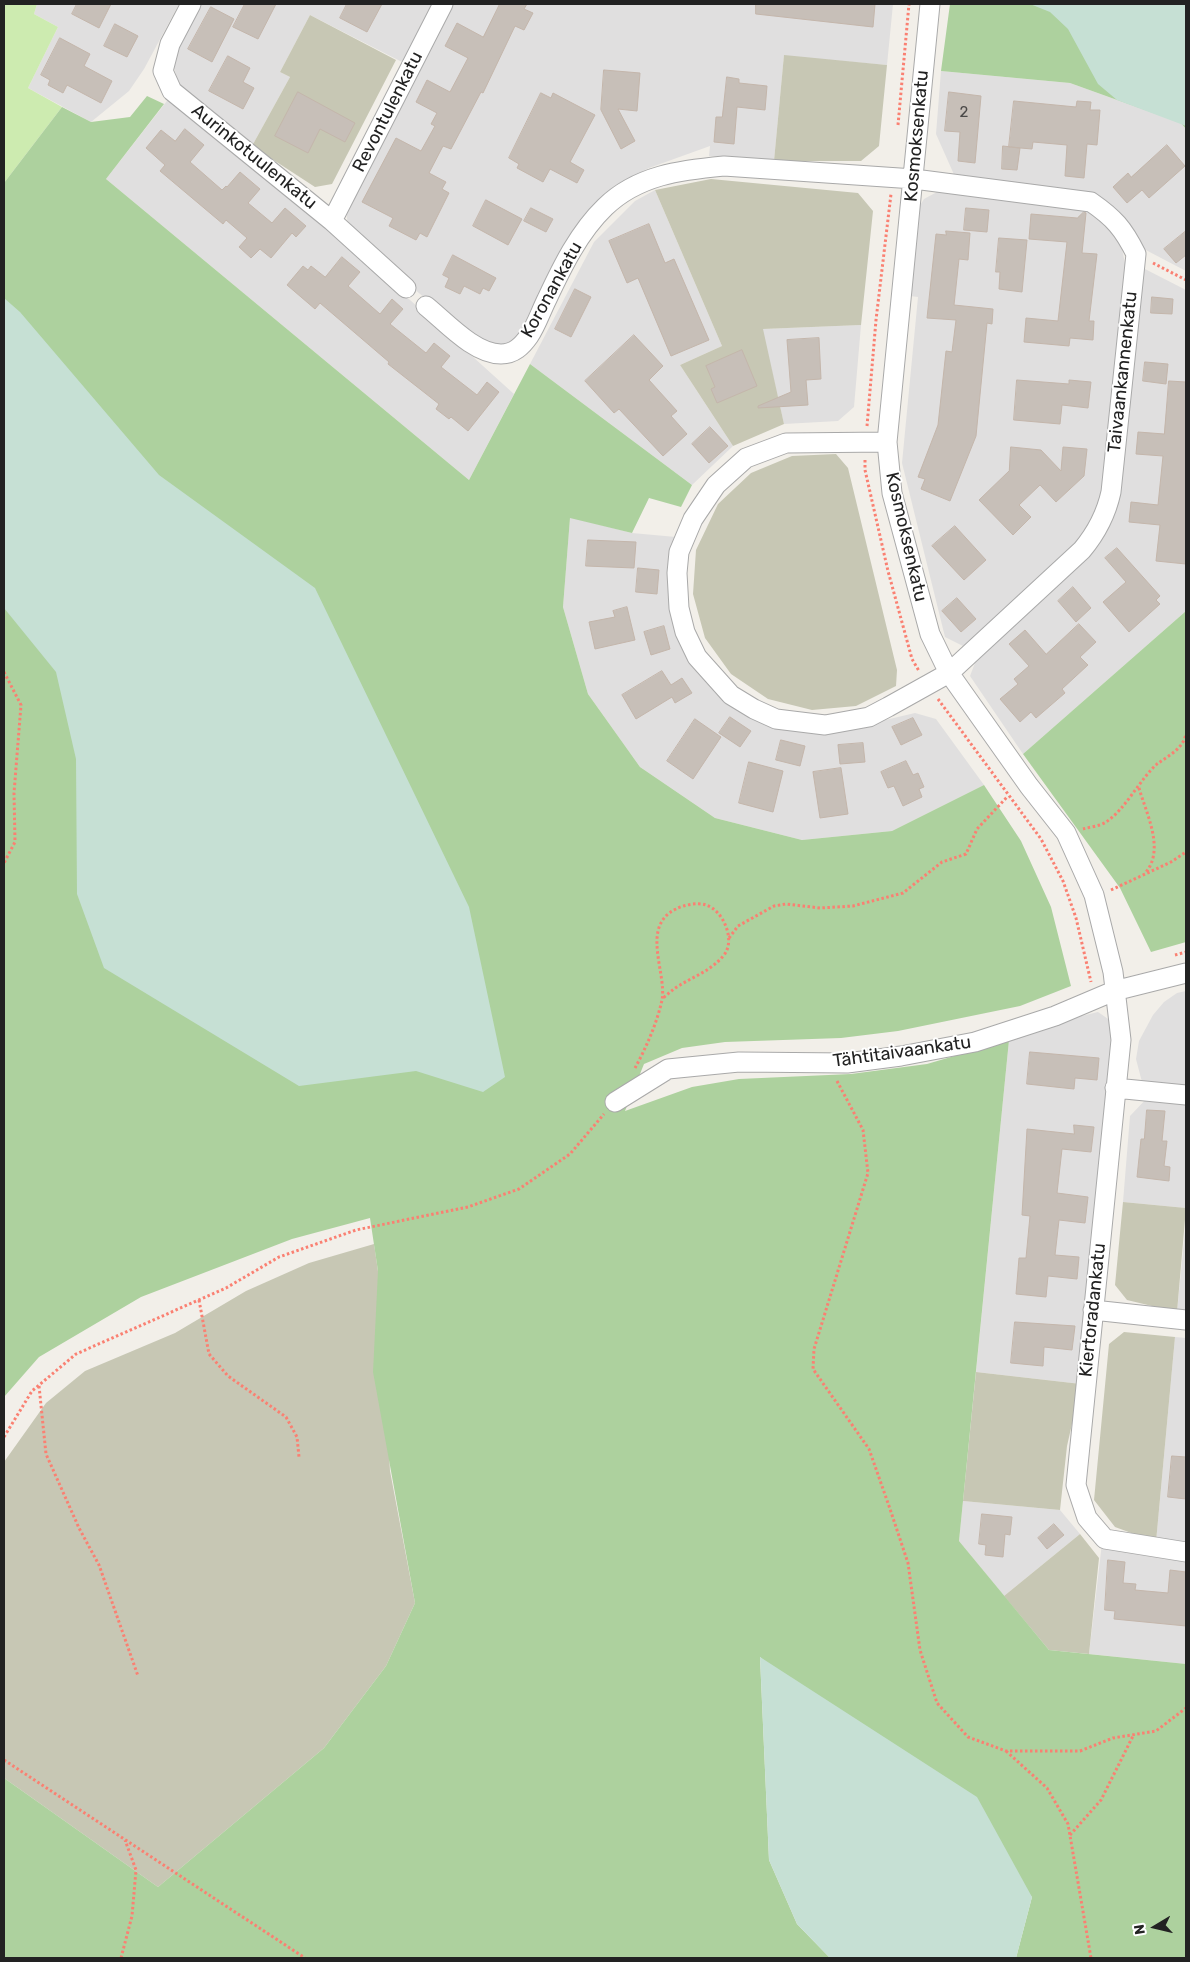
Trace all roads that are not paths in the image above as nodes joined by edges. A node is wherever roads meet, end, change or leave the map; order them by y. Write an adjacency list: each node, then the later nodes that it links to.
1 (190, 4): 5 (street, Aurinkotuulenkatu)
2 (443, 4): 5 (street, Revontulenkatu)
3 (930, 4): 4 (street, Kosmoksenkatu)
4 (914, 179): 7 (street, Koronankatu); 8 (street, Kosmoksenkatu); 9 (street, Taivaankannenkatu)
5 (332, 221): 6 (street, Aurinkotuulenkatu)
6 (406, 288)
7 (426, 306)
8 (886, 442): 9 (street, Kosmoksenkatu); 9 (street, Taivaankannenkatu)
9 (949, 672): 11 (street, Kosmoksenkatu)
10 (1186, 973): 11 (street, Tähtitaivaankatu)
11 (1114, 991): 12 (street, Kiertoradankatu); 14 (street, Tähtitaivaankatu)
12 (1115, 1088): 13 (street); 15 (street, Kiertoradankatu)
13 (1186, 1095)
14 (616, 1102)
15 (1093, 1310): 16 (street); 17 (street, Kiertoradankatu)
16 (1186, 1320)
17 (1186, 1552)

